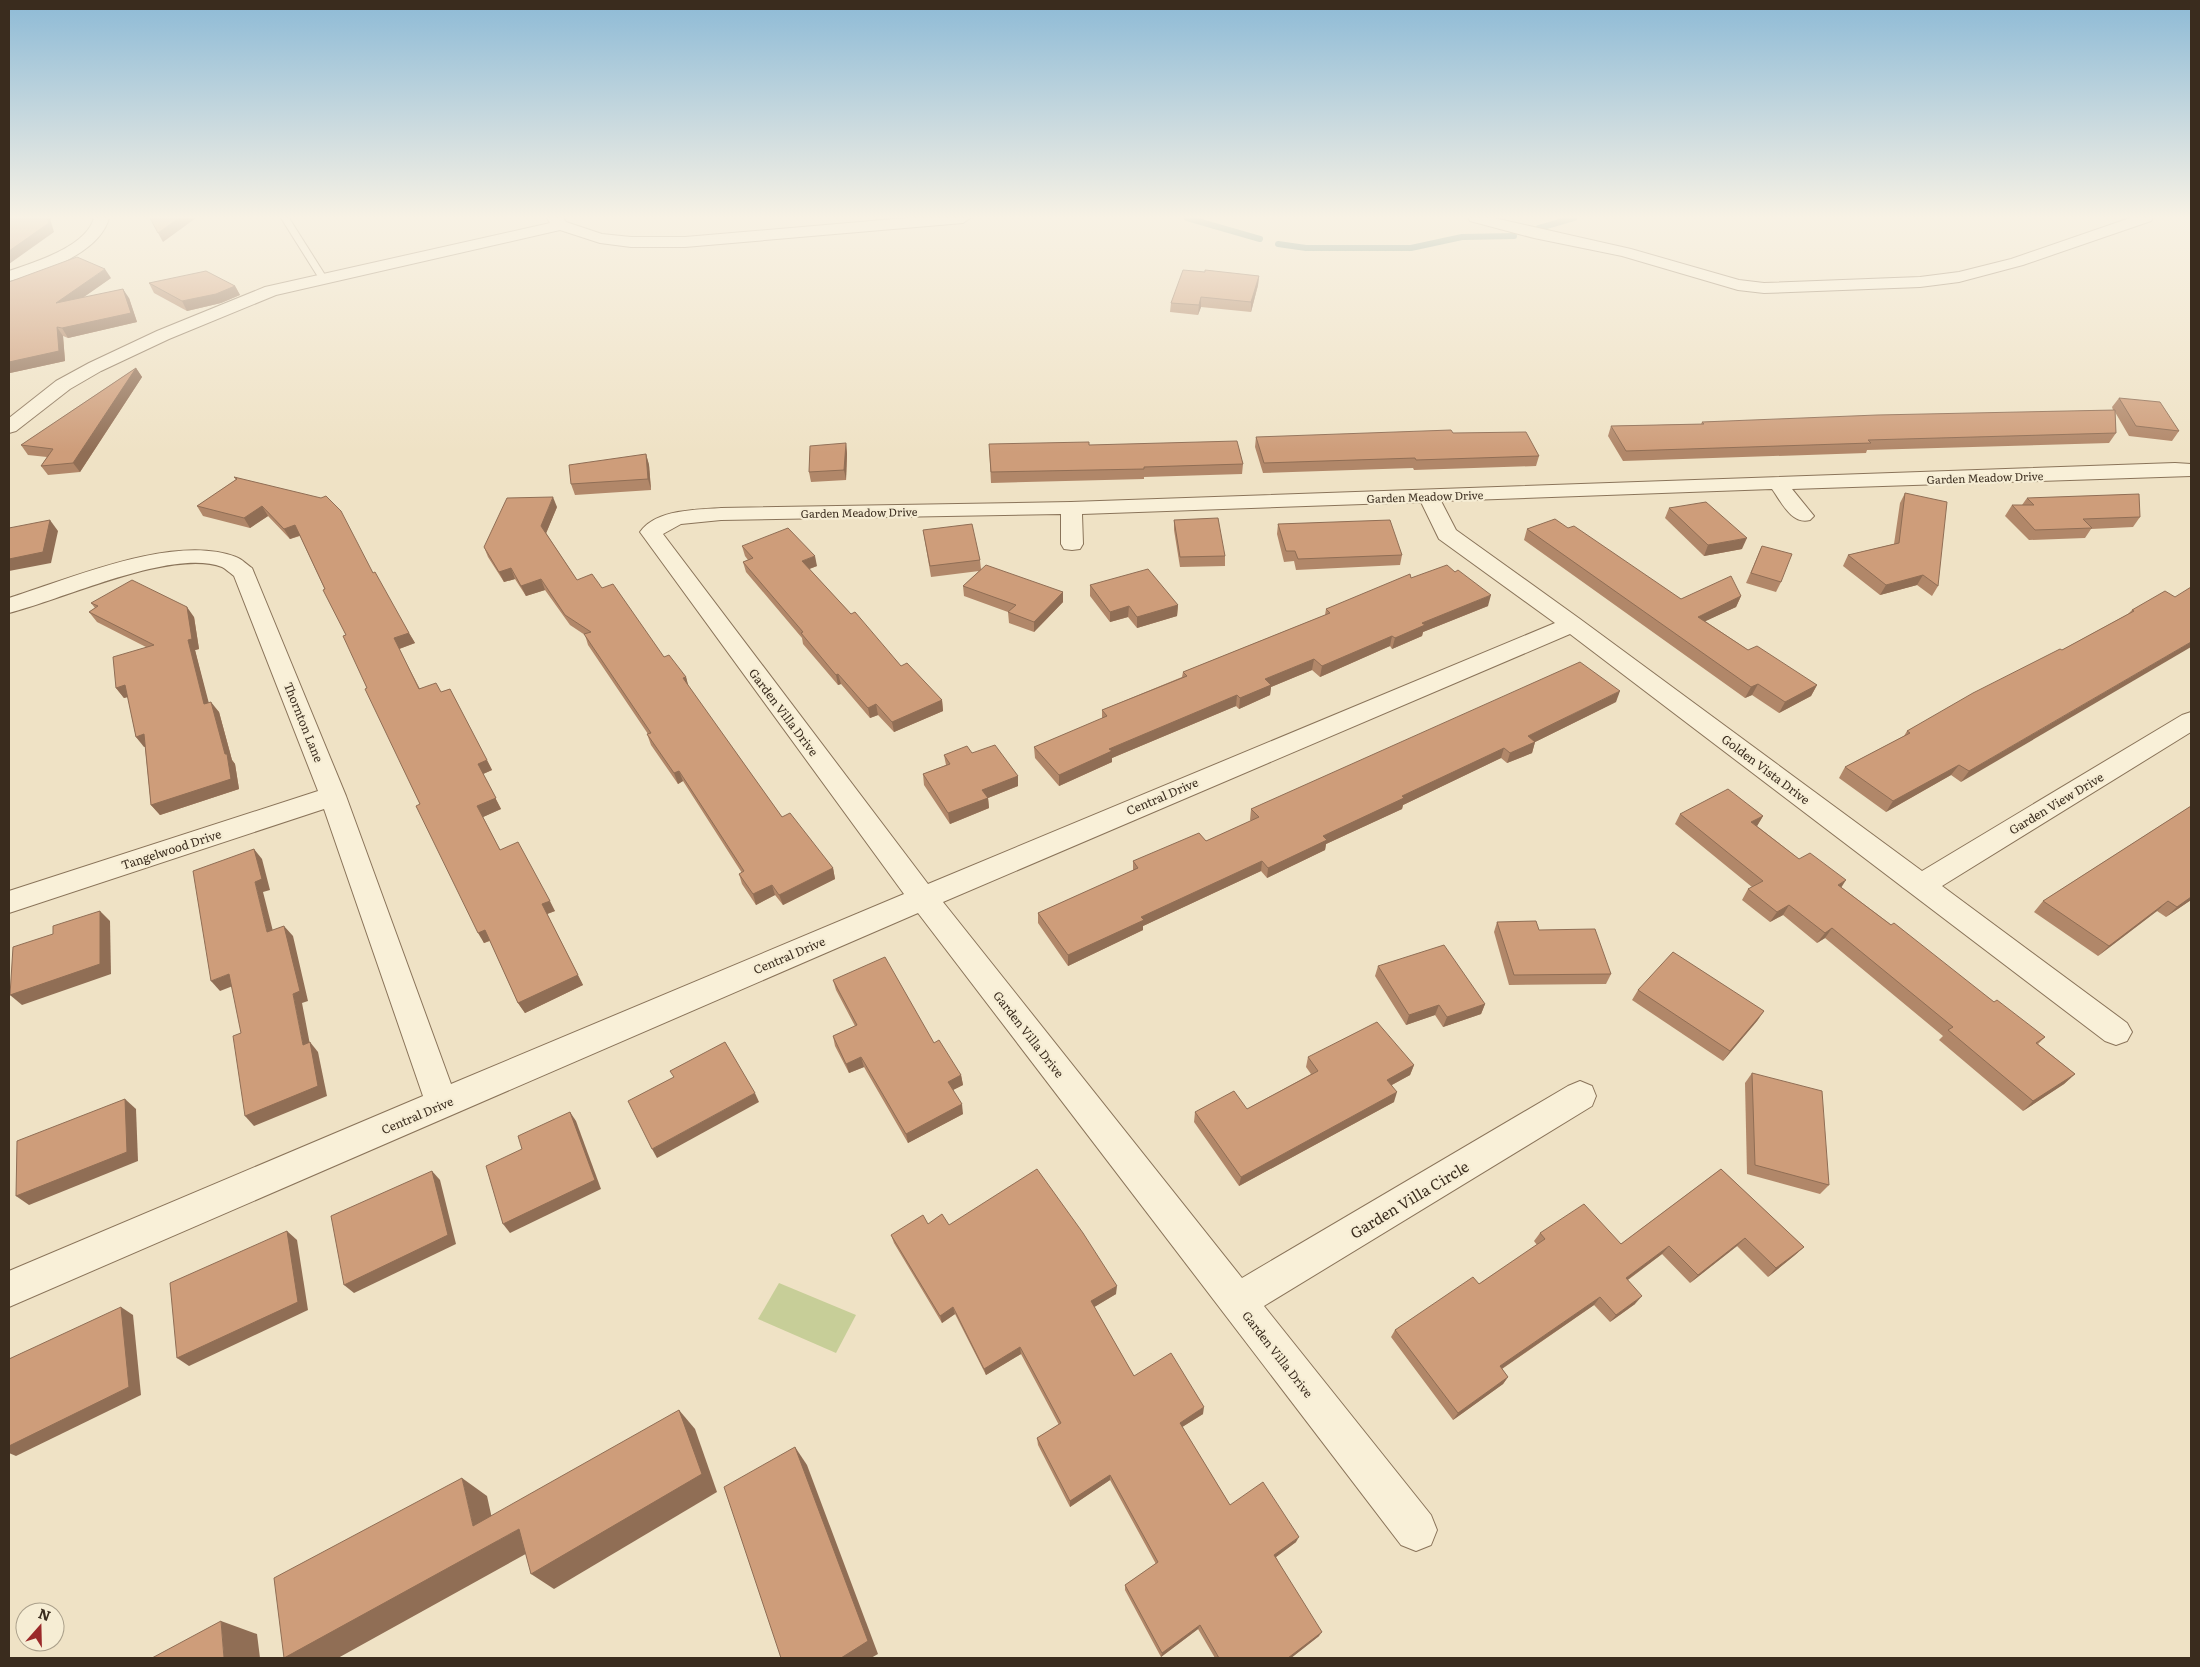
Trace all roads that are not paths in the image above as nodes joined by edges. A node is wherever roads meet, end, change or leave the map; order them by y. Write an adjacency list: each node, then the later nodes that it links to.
1 (259, 296): 2 (street)
2 (9, 427)
3 (2191, 470): 4 (street, Garden Meadow Drive)
4 (1778, 484): 5 (street, Garden Meadow Drive); 7 (street)
5 (1428, 496): 6 (street, Garden Meadow Drive); 11 (street, Golden Vista Drive)
6 (1071, 508): 8 (street, Garden Meadow Drive); 9 (street)
7 (1803, 516)
8 (651, 532): 15 (street, Garden Villa Drive)
9 (1072, 544)
10 (9, 606): 13 (street, Thornton Lane)
11 (1572, 624): 14 (street, Golden Vista Drive); 15 (street, Central Drive)
12 (2191, 721): 14 (street, Garden View Drive)
13 (333, 796): 16 (street, Tangelwood Drive); 19 (street, Thornton Lane)
14 (1921, 885): 17 (street, Golden Vista Drive)
15 (923, 898): 19 (street, Central Drive); 21 (street, Garden Villa Drive)
16 (9, 902)
17 (2116, 1032)
18 (1580, 1096): 21 (street, Garden Villa Circle)
19 (442, 1104): 20 (street, Central Drive)
20 (9, 1289)
21 (1237, 1301): 22 (street, Garden Villa Drive)
22 (1416, 1530)

